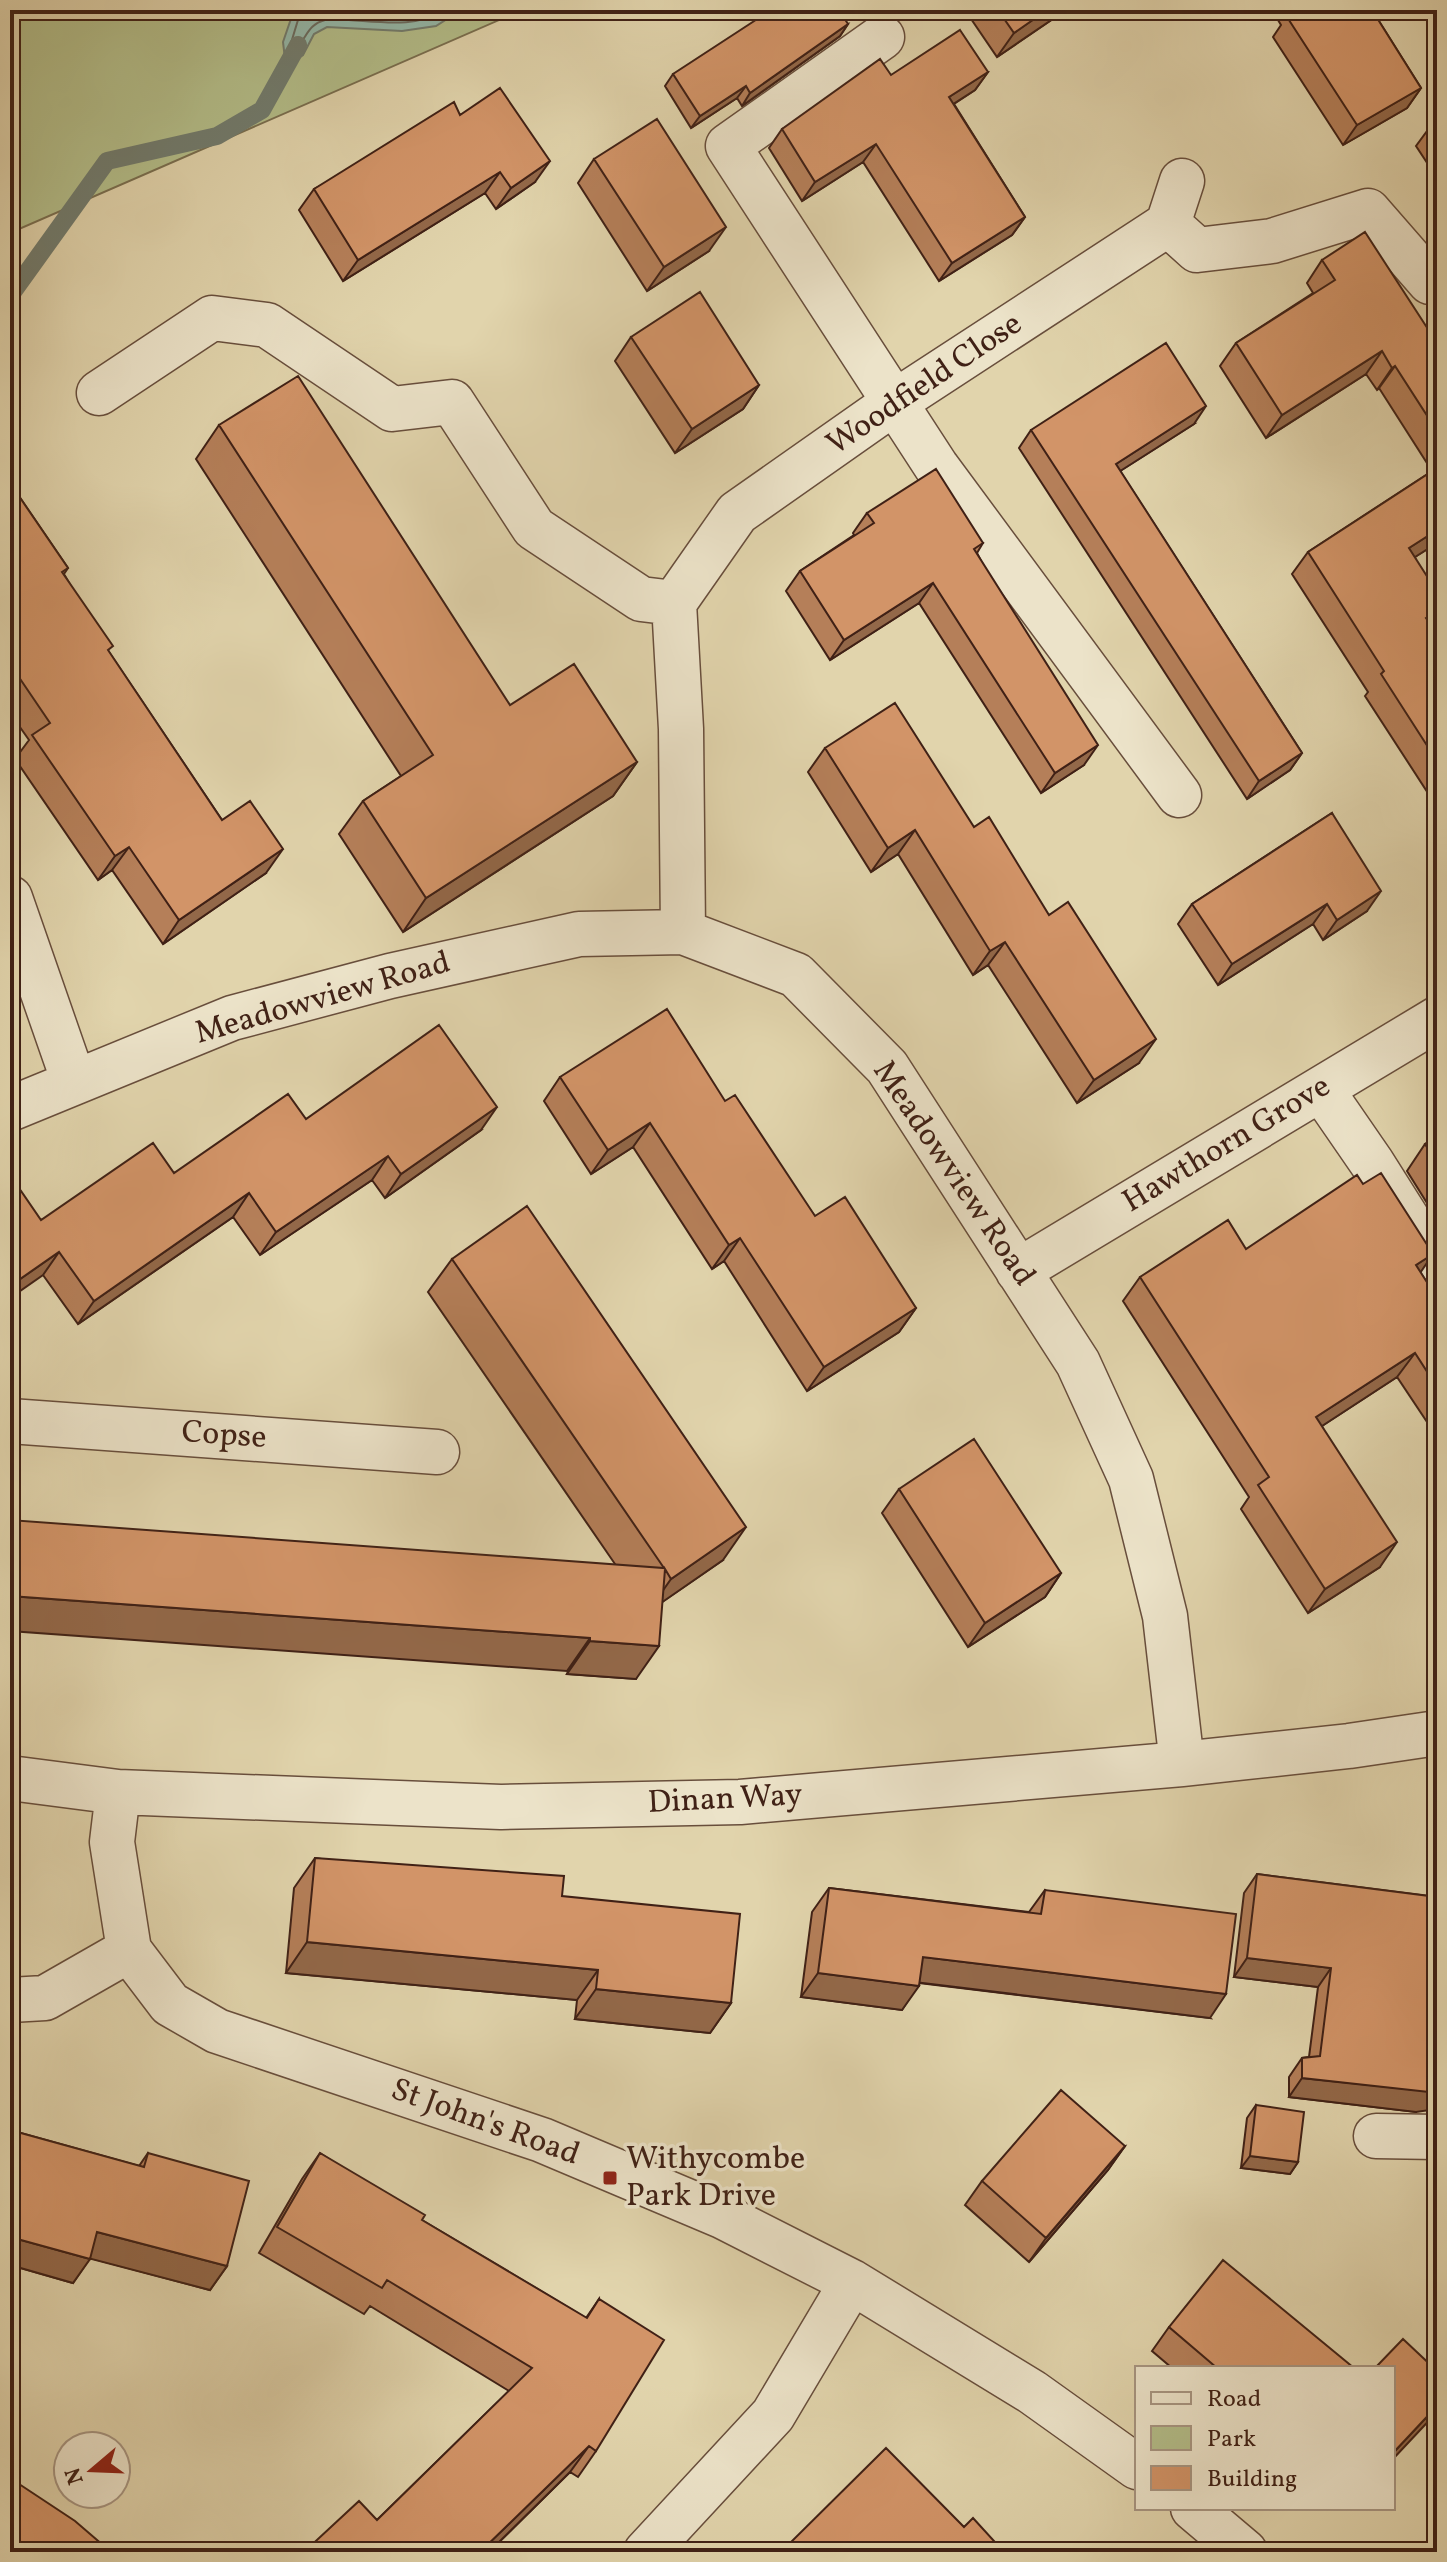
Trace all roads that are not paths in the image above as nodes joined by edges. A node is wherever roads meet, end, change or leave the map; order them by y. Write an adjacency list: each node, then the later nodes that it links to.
1 (882, 37): 6 (street)
2 (1182, 181): 3 (street)
3 (1168, 224): 4 (street); 6 (street, Woodfield Close)
4 (1430, 282)
5 (99, 393): 7 (street)
6 (895, 402): 7 (street, Woodfield Close); 8 (street)
7 (674, 603): 10 (street)
8 (1179, 795)
9 (10, 898): 12 (street)
10 (683, 932): 12 (street, Meadowview Road); 16 (street, Meadowview Road)
11 (1437, 1019): 13 (street, Hawthorn Grove)
12 (74, 1082): 14 (street, Meadowview Road)
13 (1321, 1089): 15 (street); 16 (street, Hawthorn Grove)
14 (10, 1109)
15 (1437, 1266)
16 (1018, 1271): 20 (street, Meadowview Road)
17 (10, 1421): 18 (street, Copse)
18 (437, 1452)
19 (1437, 1733): 20 (street, Dinan Way)
20 (1182, 1764): 22 (street, Dinan Way)
21 (10, 1778): 22 (street, Dinan Way)
22 (118, 1792): 23 (street, St John's Road)
23 (129, 1950): 24 (street); 27 (street, St John's Road)
24 (10, 2000)
25 (1376, 2136): 26 (street)
26 (1437, 2137)
27 (852, 2282): 28 (street, St John's Road); 30 (street)
28 (1135, 2466)
29 (1195, 2510): 31 (street)
30 (646, 2552)
31 (1245, 2552)

